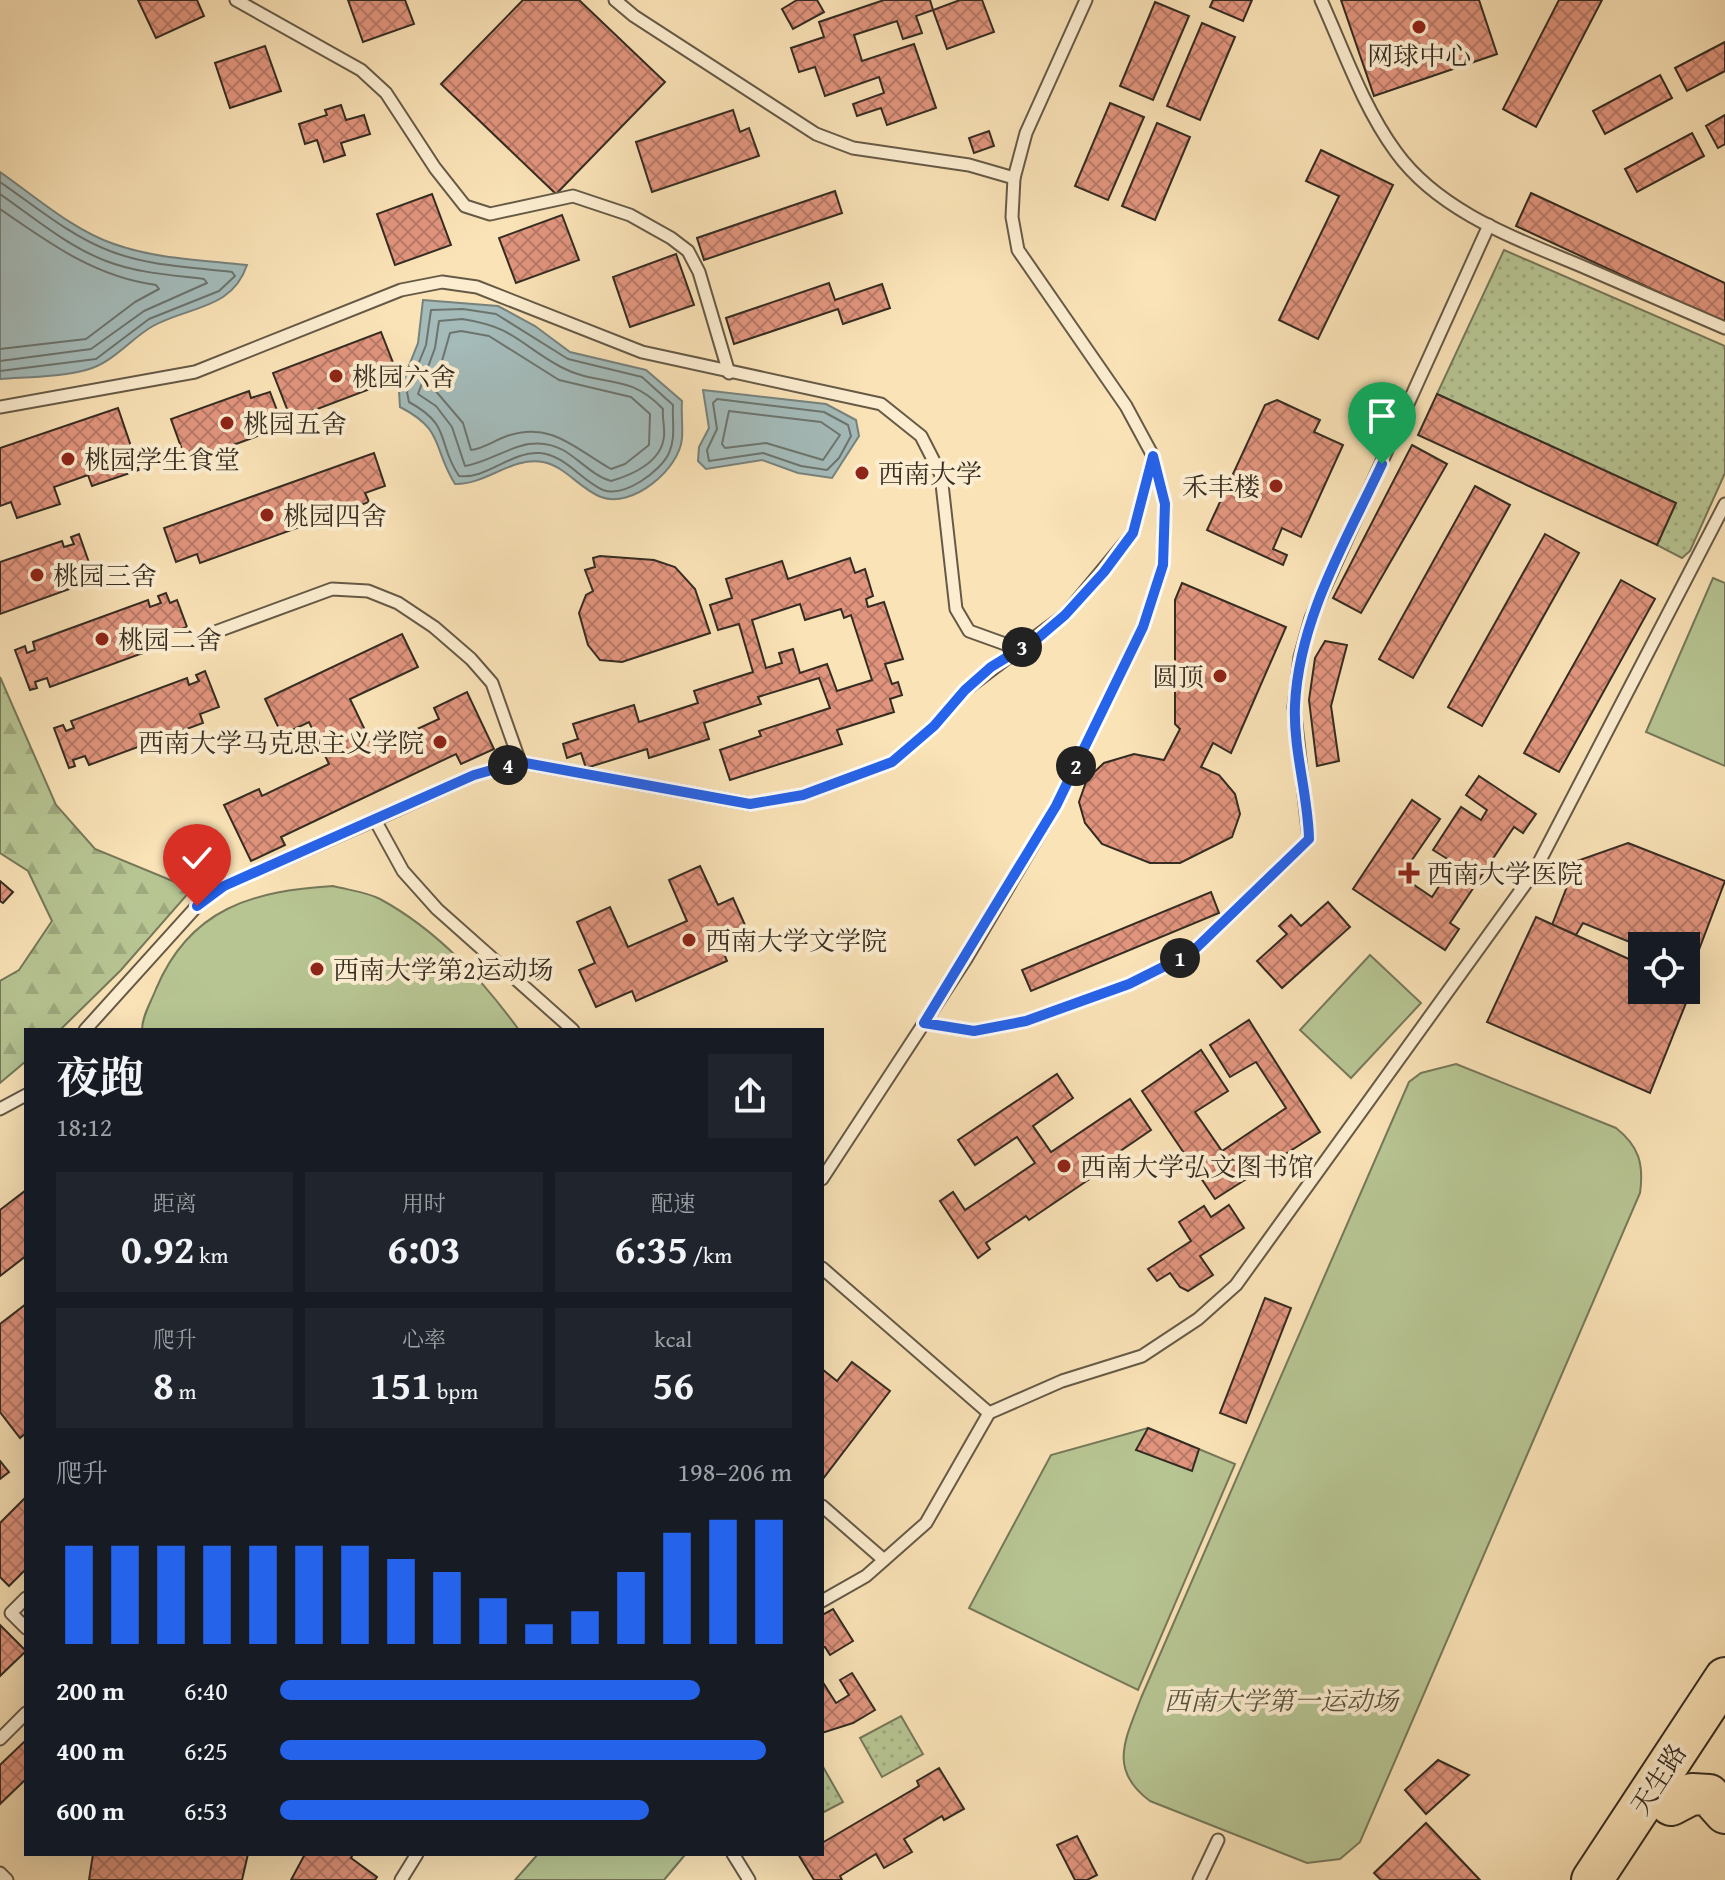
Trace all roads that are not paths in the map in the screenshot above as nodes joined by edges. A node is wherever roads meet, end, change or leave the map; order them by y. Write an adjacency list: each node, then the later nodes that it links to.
1 (236, 0): 8 (lane)
2 (615, 0): 5 (lane)
3 (1086, 0): 5 (lane)
4 (1321, 0): 6 (lane)
5 (1014, 178): 10 (lane)
6 (1489, 225): 7 (lane); 16 (lane)
7 (1725, 328)
8 (729, 373): 9 (lane); 13 (lane)
9 (0, 407)
10 (1153, 456): 13 (lane); 16 (lane)
11 (1725, 504): 23 (lane)
12 (207, 635): 14 (lane)
13 (1019, 649): 14 (lane)
14 (520, 762): 15 (lane)
15 (375, 820): 17 (lane); 18 (lane)
16 (924, 1023): 21 (lane)
17 (87, 1028)
18 (571, 1028)
19 (24, 1096): 20 (lane)
20 (0, 1109)
21 (824, 1176)
22 (824, 1270): 23 (lane)
23 (989, 1413): 25 (lane)
24 (824, 1508): 25 (lane)
25 (884, 1560): 27 (lane)
26 (24, 1600): 28 (lane)
27 (824, 1600)
28 (24, 1626)
29 (1725, 1678): 43 (highway, 天生路)
30 (24, 1715): 32 (lane)
31 (1725, 1723): 33 (highway, 天生路)
32 (0, 1739)
33 (1671, 1805): 34 (highway); 44 (highway, 天生路)
34 (1725, 1813)
35 (1218, 1840): 42 (lane)
36 (416, 1856): 40 (lane)
37 (734, 1856): 41 (lane)
38 (0, 1873): 39 (lane)
39 (7, 1880)
40 (401, 1880)
41 (749, 1880)
42 (1199, 1880)
43 (1592, 1880)
44 (1625, 1880)

